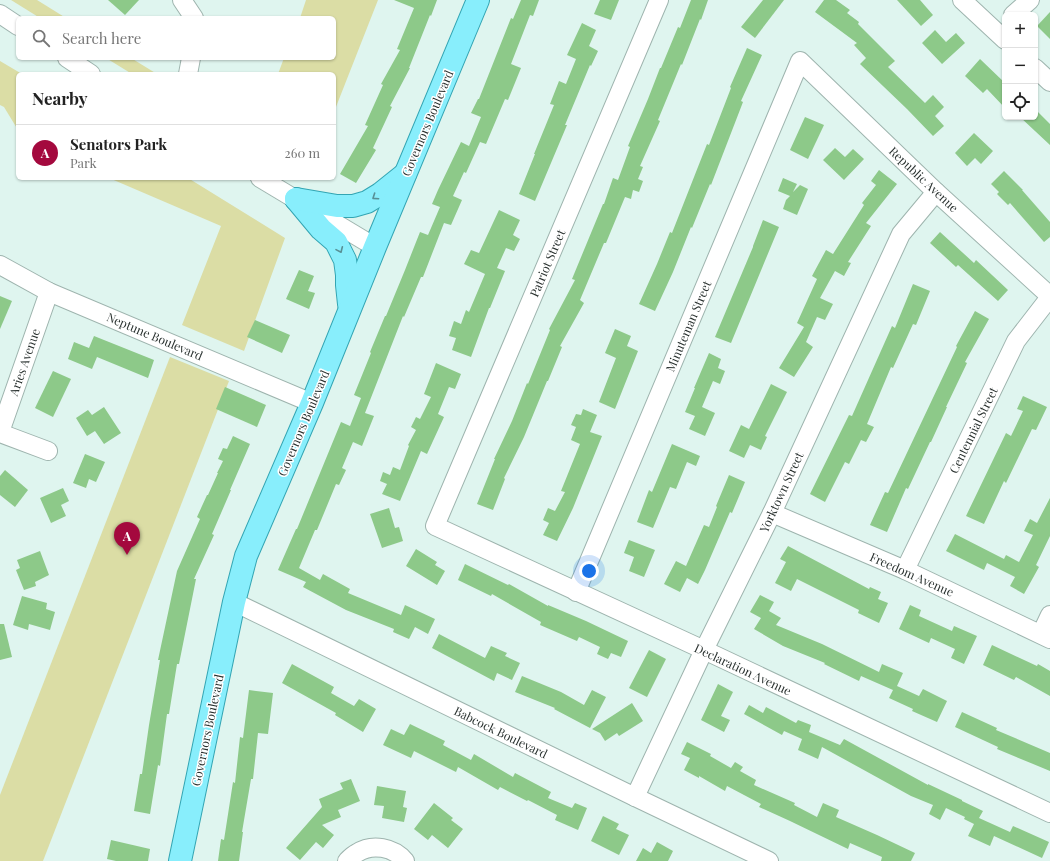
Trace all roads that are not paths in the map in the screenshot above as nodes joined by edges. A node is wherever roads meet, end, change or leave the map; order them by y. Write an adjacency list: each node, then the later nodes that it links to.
1 (182, 0): 8 (street)
2 (478, 0): 18 (main road, Governors Boulevard)
3 (659, 0): 31 (street, Patriot Street)
4 (962, 0): 10 (street)
5 (1030, 0): 6 (street)
6 (1017, 12)
7 (0, 14): 9 (street)
8 (193, 16)
9 (16, 25)
10 (1002, 31)
11 (70, 60): 15 (street)
12 (191, 60): 16 (street)
13 (800, 61): 20 (street, Republic Avenue); 33 (street, Minuteman Street)
14 (1038, 71): 17 (street)
15 (89, 72)
16 (188, 72)
17 (1050, 82)
18 (406, 173): 21 (main road, one-way to 21); 22 (main road, Governors Boulevard)
19 (263, 180): 21 (street)
20 (936, 192): 25 (street, Republic Avenue); 30 (street, Yorktown Street)
21 (296, 200): 22 (street); 26 (main road, one-way to 26)
22 (375, 247): 26 (main road, Governors Boulevard)
23 (0, 265): 24 (street, Neptune Boulevard)
24 (49, 292): 27 (street, Neptune Boulevard); 28 (street, Aries Avenue)
25 (1050, 296): 32 (street, Centennial Street)
26 (350, 309): 27 (main road, Governors Boulevard)
27 (312, 403): 34 (main road, Governors Boulevard)
28 (0, 432): 29 (street)
29 (48, 451)
30 (772, 513): 32 (street, Freedom Avenue); 37 (street, Yorktown Street)
31 (435, 526): 33 (street, Declaration Avenue)
32 (905, 570): 36 (street, Freedom Avenue)
33 (576, 592): 37 (street, Declaration Avenue)
34 (234, 602): 38 (street, Babcock Boulevard); 40 (main road, Governors Boulevard)
35 (1050, 615): 36 (street)
36 (1045, 636)
37 (704, 650): 38 (street, Yorktown Street); 39 (street, Declaration Avenue)
38 (635, 797): 43 (street, Babcock Boulevard)
39 (1050, 813)
40 (180, 861)
41 (347, 861): 42 (street)
42 (405, 861)
43 (769, 861)

